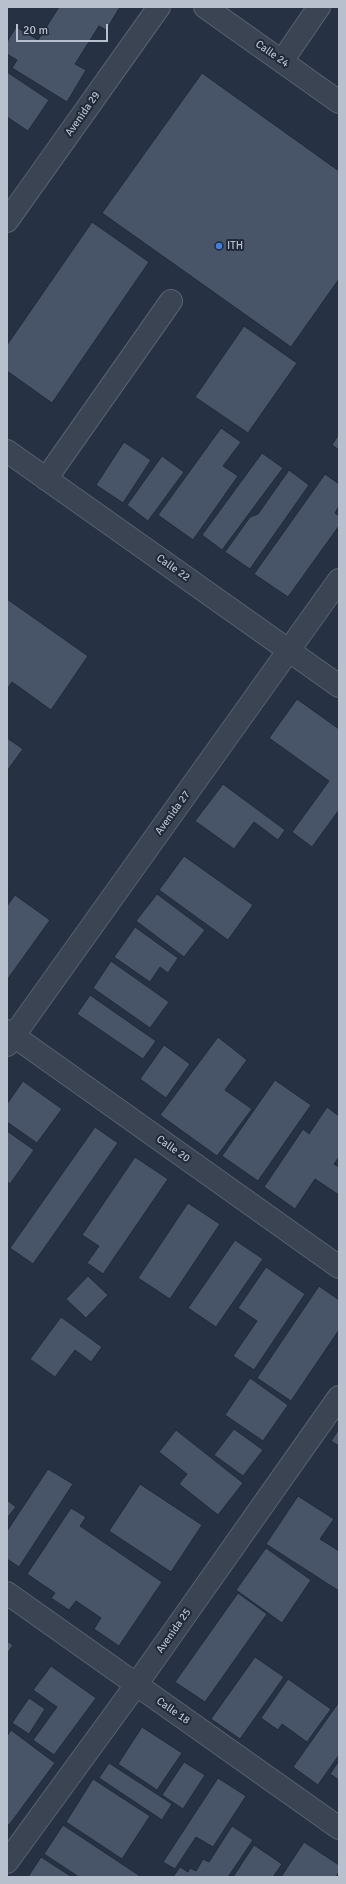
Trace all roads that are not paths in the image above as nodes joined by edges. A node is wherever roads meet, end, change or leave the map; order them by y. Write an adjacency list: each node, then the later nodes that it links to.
1 (160, 7): 6 (street, Avenida 29)
2 (205, 7): 4 (street, Calle 24)
3 (319, 7): 4 (street)
4 (282, 61): 5 (street, Calle 24)
5 (339, 102)
6 (7, 221)
7 (171, 301): 9 (street)
8 (7, 451): 9 (street, Calle 22)
9 (46, 478): 11 (street, Calle 22)
10 (339, 580): 11 (street, Avenida 27)
11 (289, 650): 12 (street, Calle 22); 13 (street, Avenida 27)
12 (339, 686)
13 (9, 1038): 14 (street, Calle 20)
14 (339, 1267)
15 (339, 1397): 17 (street, Avenida 25)
16 (7, 1593): 17 (street, Calle 18)
17 (136, 1685): 18 (street, Calle 18); 19 (street, Avenida 25)
18 (339, 1828)
19 (7, 1862)

